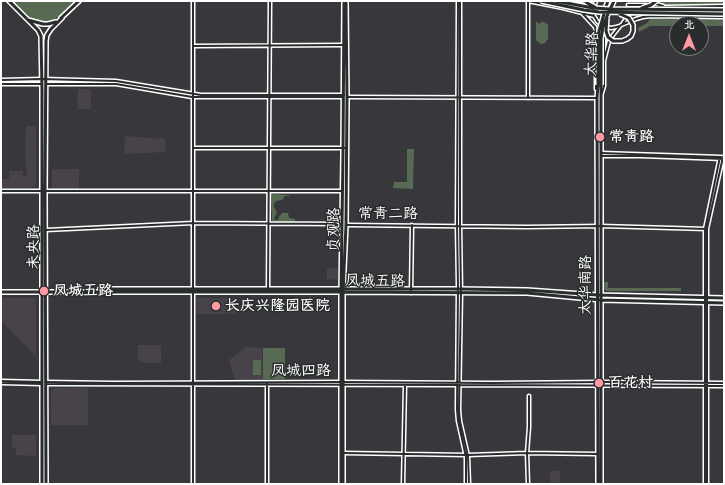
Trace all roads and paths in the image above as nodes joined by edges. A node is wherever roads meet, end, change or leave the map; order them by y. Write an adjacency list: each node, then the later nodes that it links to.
1 (9, 1): 36 (main road)
2 (78, 1): 35 (main road)
3 (193, 1): 41 (street)
4 (270, 1): 39 (street)
5 (345, 1): 40 (main road, 贞观路)
6 (459, 1): 51 (street)
7 (528, 1): 22 (street); 52 (street)
8 (541, 1): 26 (main road, bridge)
9 (556, 1): 23 (main road, bridge)
10 (567, 1): 22 (street)
11 (571, 1): 12 (street)
12 (581, 1)
13 (585, 1): 23 (main road, bridge)
14 (596, 1): 29 (street)
15 (609, 1): 47 (main road, 太华路, bridge)
16 (614, 1): 30 (main road, 太华路, bridge)
17 (651, 1): 21 (street)
18 (656, 1): 24 (main road, bridge)
19 (677, 6): 20 (street); 21 (street); 31 (street)
20 (724, 6)
21 (666, 7): 37 (street)
22 (564, 8): 27 (street)
23 (603, 9): 24 (main road, bridge)
24 (636, 10): 25 (main road, bridge)
25 (724, 10)
26 (614, 12): 28 (main road, bridge); 30 (main road, bridge)
27 (582, 13): 29 (street); 53 (street)
28 (724, 14)
29 (594, 16): 38 (street)
30 (606, 16): 47 (main road, 太华路, bridge)
31 (675, 16)
32 (669, 17): 37 (street)
33 (709, 17): 34 (street)
34 (724, 17)
35 (62, 18): 36 (main road); 43 (main road, 未央路)
36 (28, 20): 43 (main road, 未央路)
37 (621, 25): 38 (street); 42 (street)
38 (605, 27): 42 (street)
39 (270, 45): 40 (street); 41 (street); 49 (street)
40 (345, 45): 50 (main road, 贞观路)
41 (193, 46): 48 (street)
42 (604, 61): 53 (street)
43 (44, 79): 44 (street); 46 (main road, 未央路); 48 (street)
44 (1, 80)
45 (1, 84): 46 (street)
46 (44, 84): 48 (street); 60 (main road, 未央路)
47 (600, 85): 53 (main road, 太华南路)
48 (192, 96): 49 (street); 54 (street)
49 (269, 96): 50 (street); 55 (street)
50 (345, 96): 51 (street); 56 (main road, 贞观路)
51 (458, 98): 52 (street); 68 (street)
52 (528, 98): 53 (street)
53 (599, 98): 57 (main road, 太华南路)
54 (193, 148): 55 (street); 63 (street)
55 (269, 148): 56 (street); 61 (street)
56 (345, 148): 62 (main road, 贞观路)
57 (599, 154): 58 (street); 69 (main road, 太华南路)
58 (722, 158): 70 (street)
59 (1, 191): 60 (street)
60 (44, 191): 63 (street); 71 (main road, 未央路); 75 (main road, 未央路)
61 (269, 191): 62 (street); 63 (street); 65 (street)
62 (344, 191): 66 (main road, 贞观路)
63 (193, 192): 64 (street)
64 (193, 223): 65 (street, 常青二路); 71 (street, 常青二路); 72 (street)
65 (268, 224): 66 (street, 常青二路); 76 (street)
66 (344, 224): 67 (street, 常青二路); 73 (main road, 贞观路)
67 (412, 225): 68 (street, 常青二路); 77 (street)
68 (458, 225): 69 (street, 常青二路); 78 (street)
69 (599, 226): 70 (street, 常青二路); 79 (main road, 太华南路)
70 (706, 229): 80 (street)
71 (46, 230): 75 (main road, 未央路)
72 (193, 290): 75 (main road, 凤城五路); 76 (main road, 凤城五路); 86 (street)
73 (342, 290): 76 (main road, 凤城五路); 77 (main road, 凤城五路); 88 (main road, 贞观路)
74 (1, 291): 75 (main road, 凤城五路)
75 (44, 291): 85 (main road, 未央路)
76 (268, 291)
77 (412, 291): 78 (main road, 凤城五路)
78 (460, 291): 79 (main road, 凤城五路); 92 (street)
79 (599, 297): 80 (main road, 凤城五路); 82 (main road, 凤城五路); 93 (main road, 太华南路)
80 (706, 297): 81 (main road, 凤城五路); 82 (street)
81 (724, 298)
82 (706, 302): 83 (main road, 凤城五路); 89 (street)
83 (724, 303)
84 (1, 382): 85 (street, 凤城四路)
85 (44, 383): 86 (street, 凤城四路); 102 (main road, 未央路); 103 (main road, 未央路)
86 (193, 383): 87 (street, 凤城四路); 104 (street)
87 (267, 383): 88 (street, 凤城四路); 105 (street)
88 (342, 383): 91 (street, 凤城四路); 97 (main road, 贞观路); 106 (main road, 贞观路)
89 (706, 383): 90 (street); 93 (street); 94 (street)
90 (724, 383)
91 (404, 384): 92 (street, 凤城四路); 98 (street)
92 (459, 384): 93 (street, 凤城四路); 101 (street)
93 (599, 384): 94 (street); 100 (main road, 太华南路)
94 (706, 386): 95 (street); 112 (street)
95 (724, 386)
96 (529, 396): 99 (street)
97 (343, 453): 98 (street); 106 (main road, 贞观路)
98 (403, 453): 101 (street); 107 (street)
99 (527, 453): 100 (street); 101 (street); 109 (street)
100 (599, 454): 110 (main road, 太华南路); 111 (main road, 太华南路)
101 (467, 455): 108 (street)
102 (42, 484)
103 (46, 484)
104 (192, 484)
105 (267, 484)
106 (342, 484)
107 (403, 484)
108 (467, 484)
109 (528, 484)
110 (598, 484)
111 (601, 484)
112 (706, 484)

